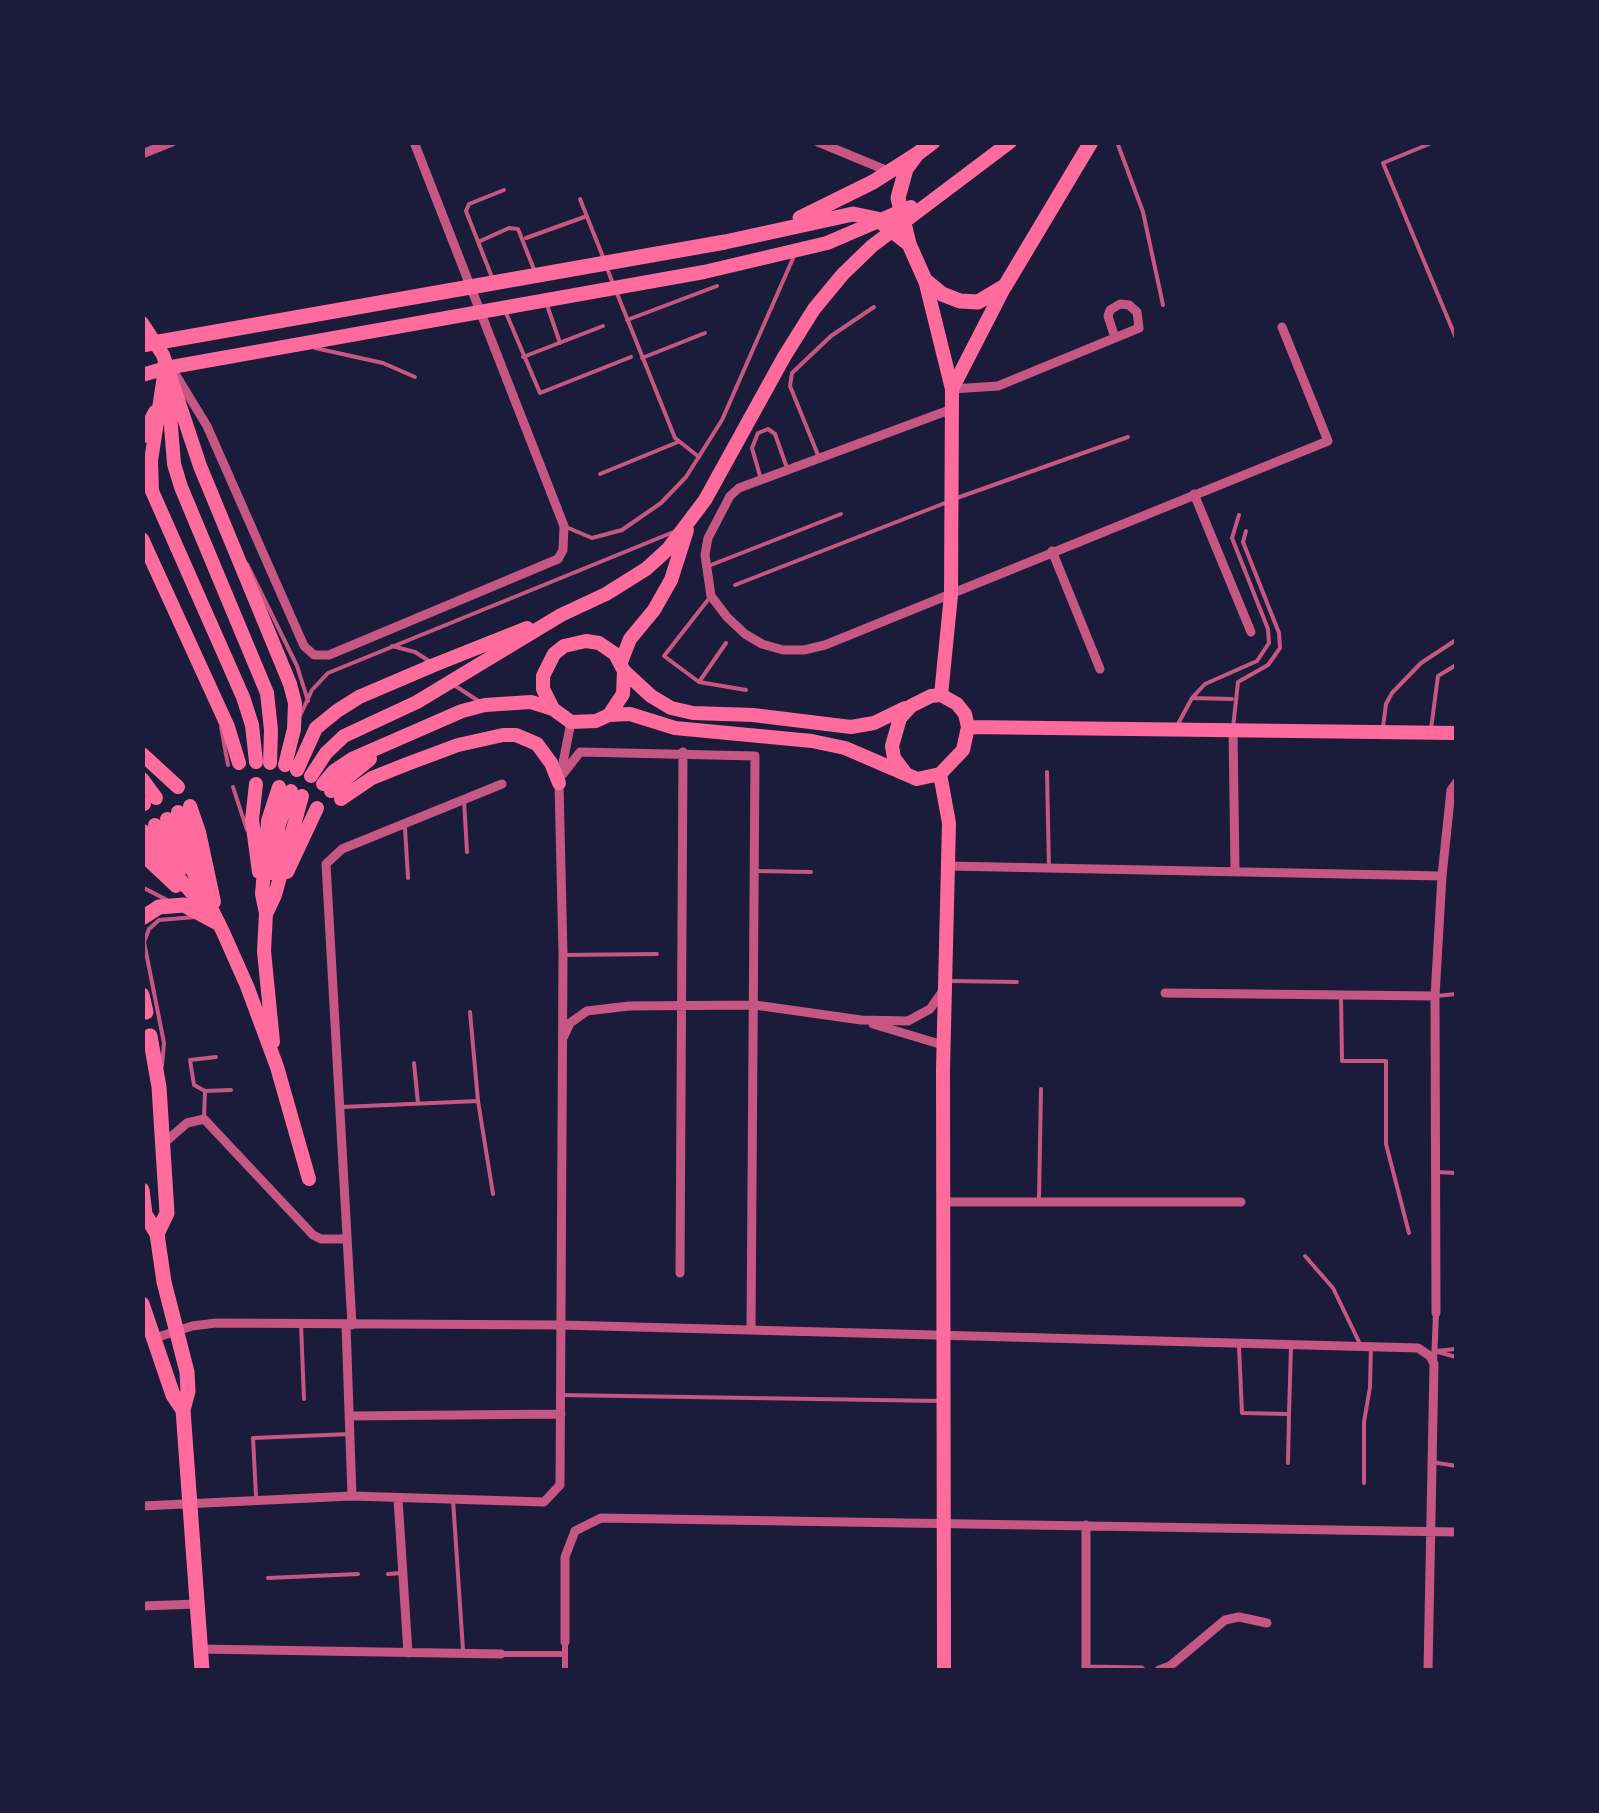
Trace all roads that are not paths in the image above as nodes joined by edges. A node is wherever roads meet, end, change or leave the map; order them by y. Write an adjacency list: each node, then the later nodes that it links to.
1 (172, 142): 9 (street)
2 (414, 142): 60 (street)
3 (818, 142): 11 (street)
4 (933, 142): 10 (highway)
5 (1010, 142): 12 (main road)
6 (1117, 142): 25 (lane)
7 (1434, 142): 34 (lane)
8 (1087, 146): 23 (highway)
9 (142, 154)
10 (917, 154): 11 (highway); 20 (highway)
11 (888, 171): 17 (highway)
12 (948, 188): 37 (main road); 59 (main road)
13 (504, 190): 19 (lane)
14 (580, 199): 15 (lane)
15 (587, 216): 18 (lane); 28 (lane)
16 (814, 221): 17 (highway); 20 (highway); 50 (lane)
17 (778, 229): 36 (highway)
18 (524, 239): 19 (lane); 35 (lane)
19 (478, 242): 24 (lane)
20 (908, 244): 21 (highway)
21 (926, 280): 23 (highway); 44 (main road)
22 (717, 286): 28 (lane)
23 (1006, 286): 44 (main road)
24 (498, 291)
25 (1163, 305)
26 (874, 307): 51 (lane)
27 (504, 308): 38 (lane)
28 (627, 320): 40 (lane)
29 (142, 323): 41 (main road)
30 (603, 326): 35 (lane)
31 (1282, 328): 55 (street)
32 (705, 333): 40 (lane)
33 (1114, 338): 44 (street)
34 (1456, 338)
35 (560, 343): 38 (lane)
36 (142, 344)
37 (292, 345): 42 (main road); 43 (lane)
38 (524, 357): 39 (lane)
39 (632, 357)
40 (642, 358): 49 (lane)
41 (165, 359): 45 (main road); 45 (main road); 60 (street); 63 (main road)
42 (142, 375)
43 (415, 377)
44 (952, 389): 46 (main road)
45 (160, 402): 47 (main road)
46 (952, 409): 51 (street); 56 (main road)
47 (142, 437)
48 (1128, 438): 56 (lane)
49 (678, 442): 50 (lane); 53 (lane)
50 (698, 457): 60 (lane)
51 (820, 460): 52 (street)
52 (788, 471): 54 (street); 54 (lane)
53 (600, 474)
54 (762, 480): 65 (street)
55 (1194, 494): 64 (street); 70 (street)
56 (952, 500): 66 (lane); 67 (main road)
57 (841, 514): 65 (lane)
58 (1239, 515): 82 (lane)
59 (688, 523): 69 (main road); 73 (lane); 76 (main road)
60 (564, 526)
61 (1246, 531): 83 (lane)
62 (142, 539): 100 (main road)
63 (234, 543): 84 (lane); 92 (main road)
64 (1052, 552): 67 (street); 77 (street)
65 (705, 568): 68 (street)
66 (735, 585)
67 (951, 594): 68 (street); 81 (main road)
68 (711, 596): 78 (lane)
69 (560, 616): 74 (main road); 79 (main road)
70 (1251, 632)
71 (1456, 640): 94 (lane)
72 (726, 644): 78 (lane)
73 (388, 646): 74 (lane); 84 (lane)
74 (434, 665): 79 (lane); 105 (main road)
75 (1456, 665): 95 (lane)
76 (622, 667): 86 (main road); 87 (main road); 88 (main road)
77 (1100, 669)
78 (699, 682): 80 (lane)
79 (452, 683): 85 (lane); 105 (main road)
80 (746, 690)
81 (941, 695): 86 (main road); 90 (main road)
82 (1192, 698): 83 (lane); 91 (lane)
83 (1234, 699): 93 (lane)
84 (308, 701): 92 (lane)
85 (485, 705): 87 (main road); 105 (main road)
86 (911, 706): 102 (main road)
87 (554, 710): 89 (main road)
88 (609, 715): 89 (main road); 102 (main road)
89 (571, 722): 106 (street)
90 (968, 727): 91 (main road); 103 (main road)
91 (1176, 728): 93 (main road)
92 (294, 729): 105 (main road)
93 (1234, 730): 94 (main road); 121 (street)
94 (1383, 732): 95 (main road)
95 (1431, 732): 96 (main road)
96 (1456, 733)
97 (683, 752): 106 (street); 120 (street); 142 (street)
98 (142, 754): 110 (main road)
99 (142, 764): 110 (main road)
100 (234, 764)
101 (1047, 772): 119 (lane)
102 (906, 774): 103 (main road)
103 (940, 774): 123 (main road)
104 (142, 778): 110 (main road)
105 (315, 781): 106 (main road)
106 (558, 783): 133 (street)
107 (1456, 783): 124 (street)
108 (502, 784): 111 (street)
109 (283, 794): 113 (main road); 113 (main road); 115 (main road); 115 (main road); 118 (lane); 129 (main road)
110 (158, 797)
111 (464, 800): 114 (street); 116 (lane)
112 (166, 819): 131 (main road); 131 (main road)
113 (260, 820): 118 (main road); 127 (main road)
114 (405, 823): 125 (lane); 158 (street)
115 (298, 832): 127 (main road)
116 (467, 852)
117 (142, 854): 131 (main road)
118 (256, 857): 127 (main road)
119 (1049, 868): 121 (street); 123 (street)
120 (754, 871): 122 (lane); 141 (street)
121 (1235, 871): 124 (street)
122 (811, 872)
123 (948, 873): 135 (main road)
124 (1442, 876): 139 (street)
125 (408, 878)
126 (142, 887): 128 (lane)
127 (269, 894): 129 (main road)
128 (175, 904): 130 (highway); 131 (highway)
129 (266, 913): 151 (main road)
130 (142, 918)
131 (214, 920): 151 (main road); 152 (lane)
132 (656, 954): 133 (lane)
133 (562, 955): 147 (street)
134 (1017, 982): 135 (lane)
135 (945, 984): 145 (street); 148 (main road)
136 (1166, 992): 138 (street)
137 (142, 995): 143 (highway)
138 (1340, 995): 139 (street); 169 (lane)
139 (1435, 996): 140 (lane); 161 (street)
140 (1456, 996)
141 (755, 1005): 142 (street); 145 (street); 179 (street)
142 (680, 1006): 147 (street); 173 (street)
143 (146, 1012)
144 (470, 1012): 156 (lane)
145 (861, 1020): 148 (street)
146 (150, 1036): 152 (highway)
147 (562, 1044): 178 (street)
148 (943, 1046): 166 (main road)
149 (216, 1056): 155 (lane)
150 (414, 1063): 157 (lane)
151 (277, 1067): 163 (main road)
152 (159, 1086): 160 (highway)
153 (1041, 1089): 167 (lane)
154 (231, 1090): 155 (lane)
155 (205, 1092): 159 (lane)
156 (478, 1100): 157 (lane); 165 (lane)
157 (418, 1103): 158 (lane)
158 (338, 1107): 171 (street)
159 (204, 1119): 160 (street); 171 (street)
160 (164, 1143): 170 (highway)
161 (1435, 1172): 162 (lane); 175 (street)
162 (1456, 1173)
163 (308, 1179)
164 (142, 1190): 170 (highway)
165 (493, 1194)
166 (944, 1202): 167 (street); 181 (main road)
167 (1039, 1202): 168 (street)
168 (1241, 1202)
169 (1408, 1233)
170 (150, 1236): 180 (highway)
171 (347, 1239): 177 (street)
172 (1305, 1256): 185 (lane)
173 (680, 1273)
174 (144, 1312): 182 (highway)
175 (1436, 1312): 187 (street)
176 (301, 1324): 177 (street); 180 (street); 190 (lane)
177 (349, 1325): 178 (street); 195 (street)
178 (562, 1325): 179 (street); 189 (street)
179 (751, 1329): 181 (street)
180 (178, 1330): 182 (street); 192 (highway)
181 (944, 1333): 183 (street); 191 (main road)
182 (155, 1338): 192 (highway)
183 (1239, 1342): 184 (street); 194 (lane)
184 (1291, 1344): 185 (street); 194 (lane)
185 (1366, 1346): 187 (street); 200 (lane)
186 (1456, 1349): 187 (lane)
187 (1432, 1351): 188 (lane); 197 (street)
188 (1456, 1358)
189 (561, 1396): 191 (lane); 193 (street)
190 (304, 1399)
191 (944, 1401): 207 (main road)
192 (183, 1410): 205 (highway)
193 (561, 1414): 195 (street); 204 (street)
194 (1289, 1414): 198 (lane)
195 (349, 1416): 196 (street)
196 (350, 1434): 201 (street); 203 (lane)
197 (1432, 1462): 199 (lane); 209 (street)
198 (1288, 1463)
199 (1456, 1466)
200 (1364, 1483)
201 (352, 1496): 202 (street); 203 (street)
202 (398, 1499): 204 (street); 211 (street)
203 (256, 1500): 205 (street)
204 (453, 1500): 221 (lane)
205 (188, 1502): 206 (street); 215 (highway)
206 (142, 1506)
207 (946, 1522): 208 (street); 218 (street); 226 (main road)
208 (1086, 1525): 209 (street); 227 (street)
209 (1431, 1532): 210 (street); 230 (street)
210 (1456, 1532)
211 (402, 1573): 213 (lane); 220 (street)
212 (358, 1574): 214 (lane)
213 (388, 1574)
214 (268, 1578)
215 (197, 1604): 216 (street); 219 (highway)
216 (142, 1606)
217 (1267, 1623): 229 (street)
218 (565, 1642): 223 (street)
219 (200, 1650): 220 (street); 224 (highway)
220 (408, 1653): 221 (street)
221 (463, 1653): 222 (street)
222 (501, 1654): 223 (street)
223 (565, 1654): 225 (street)
224 (202, 1670)
225 (565, 1670)
226 (944, 1670)
227 (1086, 1670): 228 (street)
228 (1141, 1670)
229 (1159, 1670)
230 (1428, 1670)

